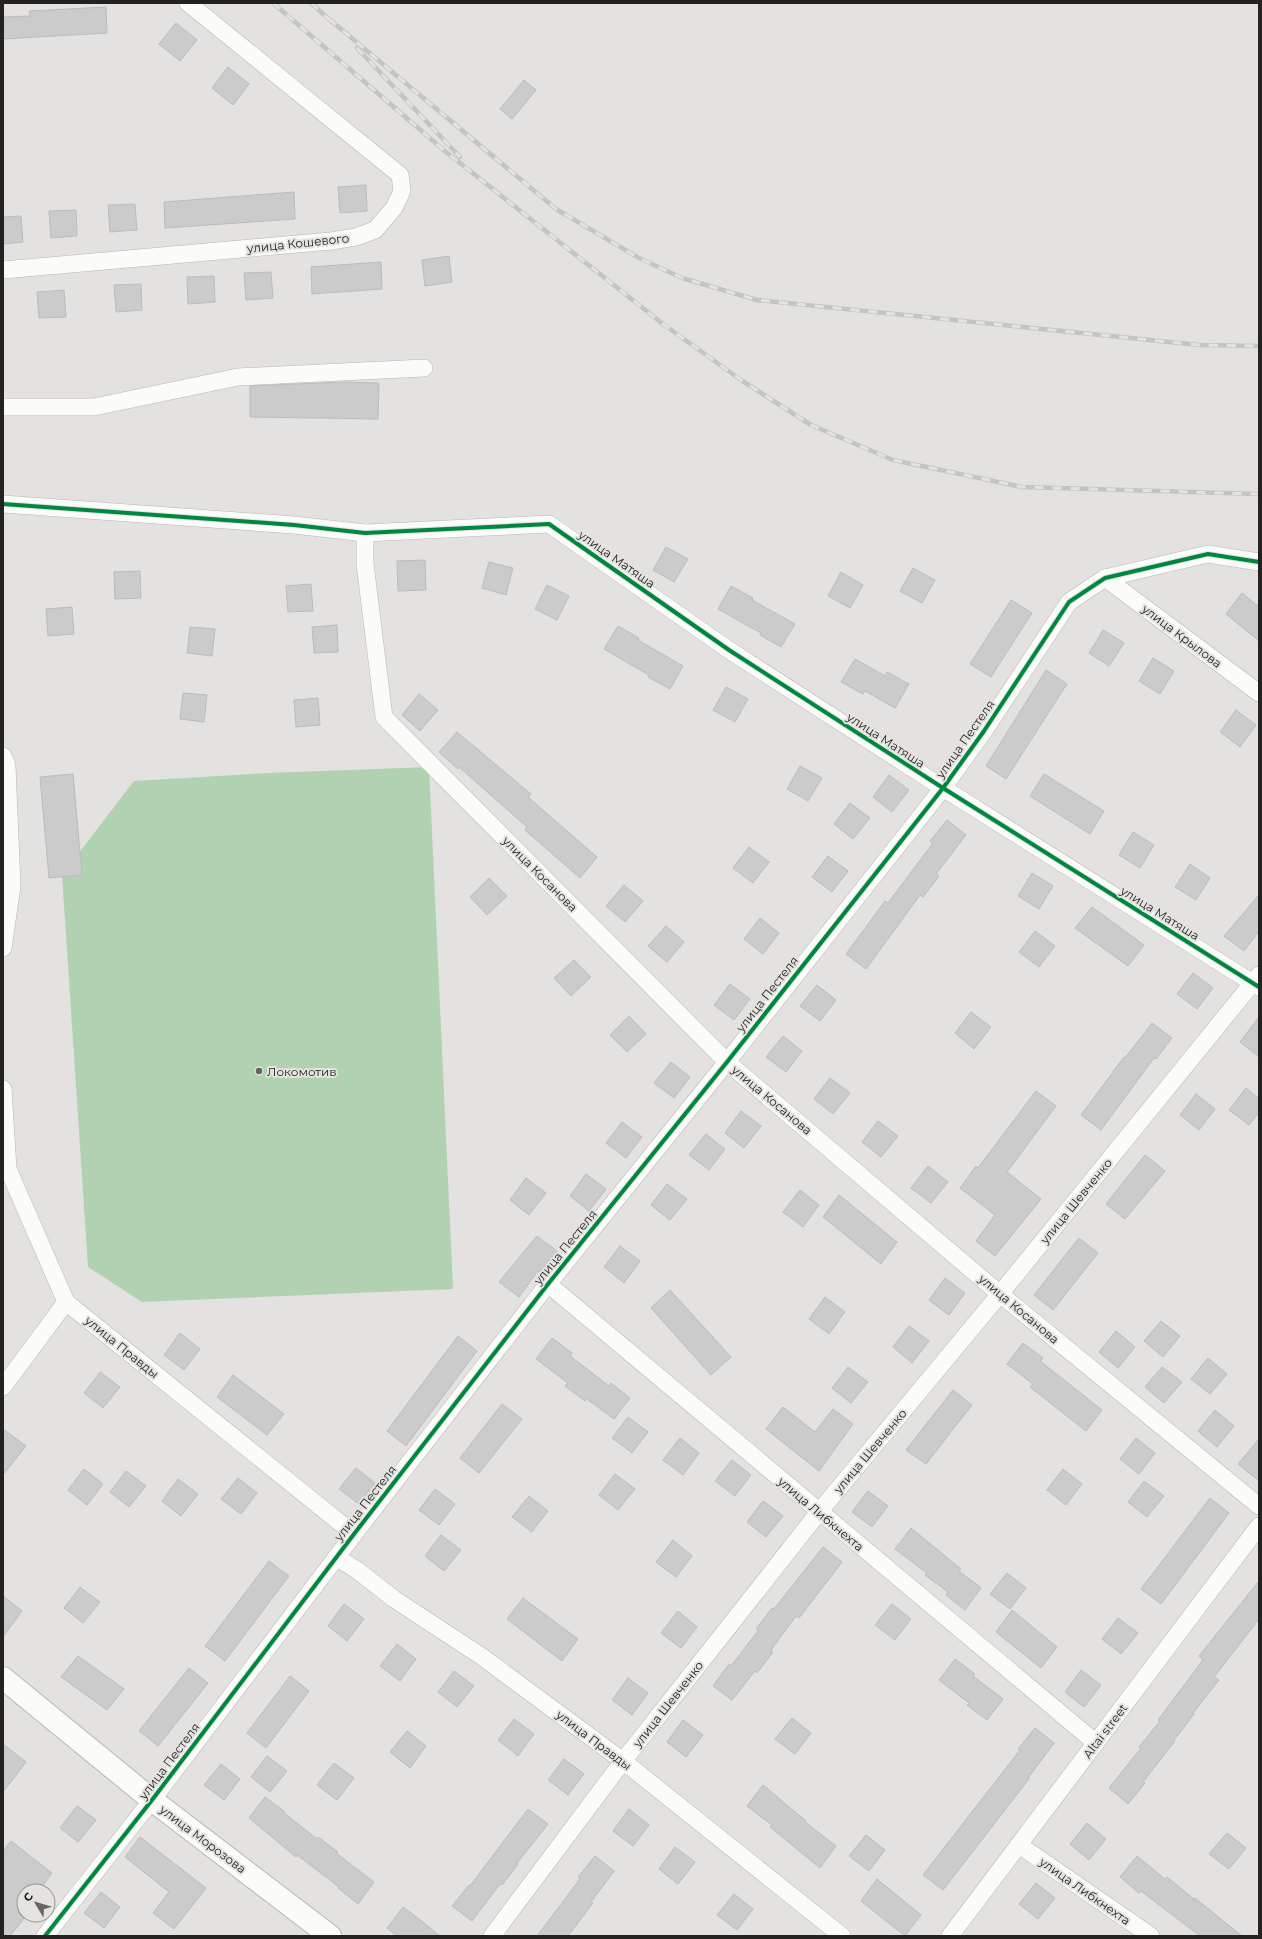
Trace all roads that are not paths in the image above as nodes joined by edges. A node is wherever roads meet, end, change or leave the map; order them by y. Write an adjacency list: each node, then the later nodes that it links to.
1 (188, 3): 2 (street, улица Кошевого)
2 (3, 270)
3 (424, 368): 4 (street)
4 (3, 407)
5 (3, 504): 6 (street)
6 (366, 533): 11 (street, улица Матяша); 15 (street, улица Косанова)
7 (1259, 562): 8 (street)
8 (1105, 578): 9 (street, улица Крылова); 11 (street, улица Пестеля)
9 (1259, 693)
10 (3, 756): 12 (street)
11 (943, 788): 14 (street, улица Матяша); 15 (street, улица Пестеля)
12 (7, 886): 13 (street)
13 (3, 948)
14 (1257, 982): 19 (street, улица Шевченко)
15 (727, 1062): 18 (street, улица Пестеля); 19 (street, улица Косанова)
16 (3, 1089): 17 (street, улица Правды)
17 (6, 1169): 20 (street, улица Правды)
18 (548, 1284): 23 (street, улица Либкнехта); 25 (street, улица Пестеля)
19 (1000, 1294): 22 (street, улица Косанова); 23 (street, улица Шевченко)
20 (66, 1302): 21 (street); 25 (street, улица Правды)
21 (3, 1387)
22 (1259, 1506)
23 (819, 1512): 28 (street, улица Либкнехта); 29 (street, улица Шевченко)
24 (1259, 1526): 28 (street, Altai street)
25 (354, 1534): 26 (street, улица Пестеля)
26 (336, 1557): 29 (street, улица Правды); 30 (street, улица Пестеля)
27 (3, 1678): 30 (main road, улица Морозова)
28 (1096, 1743): 31 (street, Altai street)
29 (623, 1761): 34 (street, улица Шевченко); 35 (street, улица Правды)
30 (152, 1800): 32 (street, улица Пестеля); 33 (main road, улица Морозова)
31 (1019, 1845): 36 (street, Altai street); 37 (street, улица Либкнехта)
32 (45, 1936)
33 (330, 1936)
34 (492, 1936)
35 (842, 1936)
36 (950, 1936)
37 (1150, 1936)

